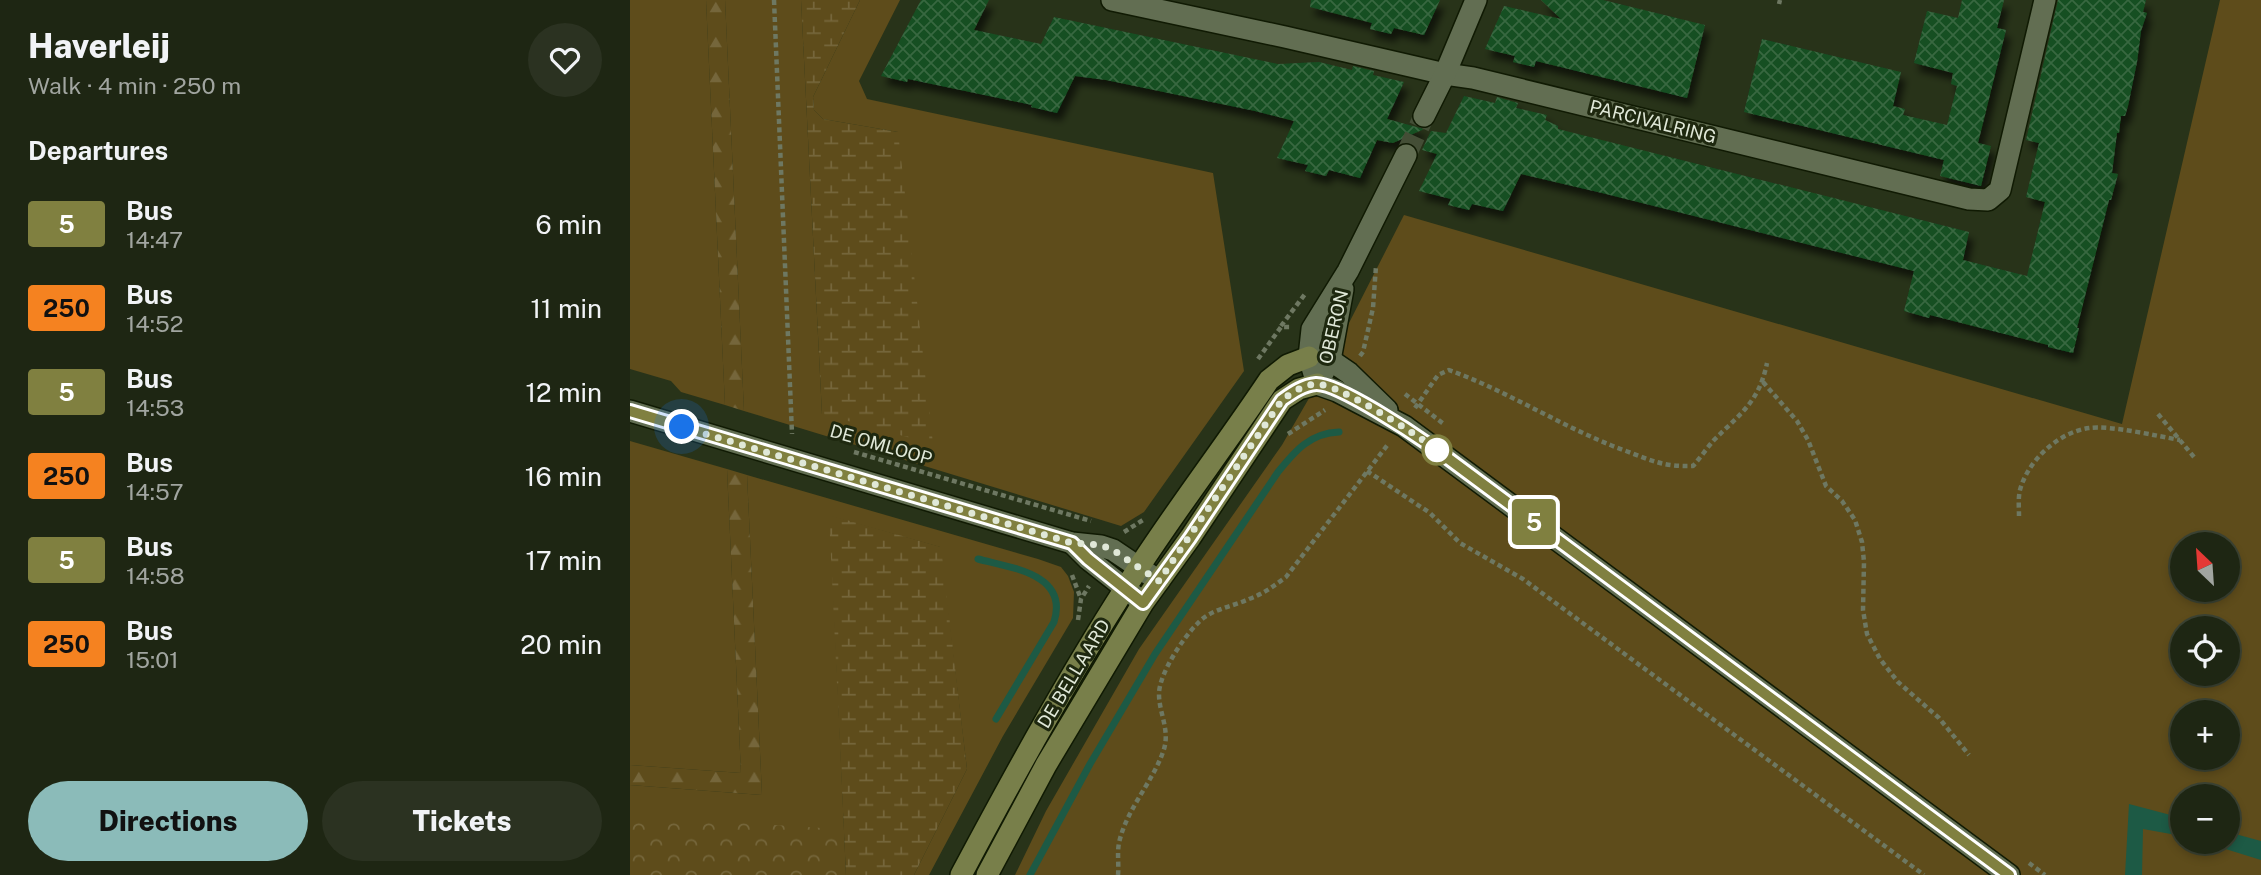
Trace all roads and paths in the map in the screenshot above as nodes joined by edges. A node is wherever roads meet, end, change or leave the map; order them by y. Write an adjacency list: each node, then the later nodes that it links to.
1 (774, 0): 18 (path)
2 (1112, 0): 5 (street, PARCIVALRING)
3 (1476, 0): 5 (street)
4 (2045, 0): 5 (street, PARCIVALRING)
5 (1445, 74): 6 (street)
6 (1424, 116)
7 (1406, 155): 10 (street, OBERON)
8 (1377, 259): 9 (path)
9 (1363, 352)
10 (1319, 359): 13 (street, OBERON); 16 (street); 29 (street, DE BELLAARD)
11 (1767, 363): 12 (path)
12 (1763, 382): 16 (path); 33 (path)
13 (1317, 384): 16 (street); 30 (street, DE BELLAARD)
14 (630, 411): 28 (street)
15 (2158, 414): 20 (path)
16 (1404, 426): 23 (path); 38 (street)
17 (780, 430): 18 (path, DE OMLOOP)
18 (792, 434): 19 (path, DE OMLOOP)
19 (805, 438)
20 (2180, 440): 22 (path); 24 (path)
21 (845, 449): 25 (path, DE OMLOOP)
22 (2194, 457)
23 (1367, 471): 36 (path); 37 (path)
24 (2019, 516)
25 (1098, 523)
26 (1112, 527): 27 (path)
27 (1125, 531)
28 (1072, 543): 29 (street); 31 (street)
29 (1139, 567): 30 (street); 31 (street, DE BELLAARD)
30 (1159, 581): 32 (street, DE BELLAARD)
31 (1125, 589): 32 (street); 34 (street, DE BELLAARD)
32 (1143, 603): 35 (street, DE BELLAARD)
33 (1969, 755)
34 (961, 875)
35 (987, 875)
36 (1118, 875)
37 (1924, 875)
38 (2009, 875)

